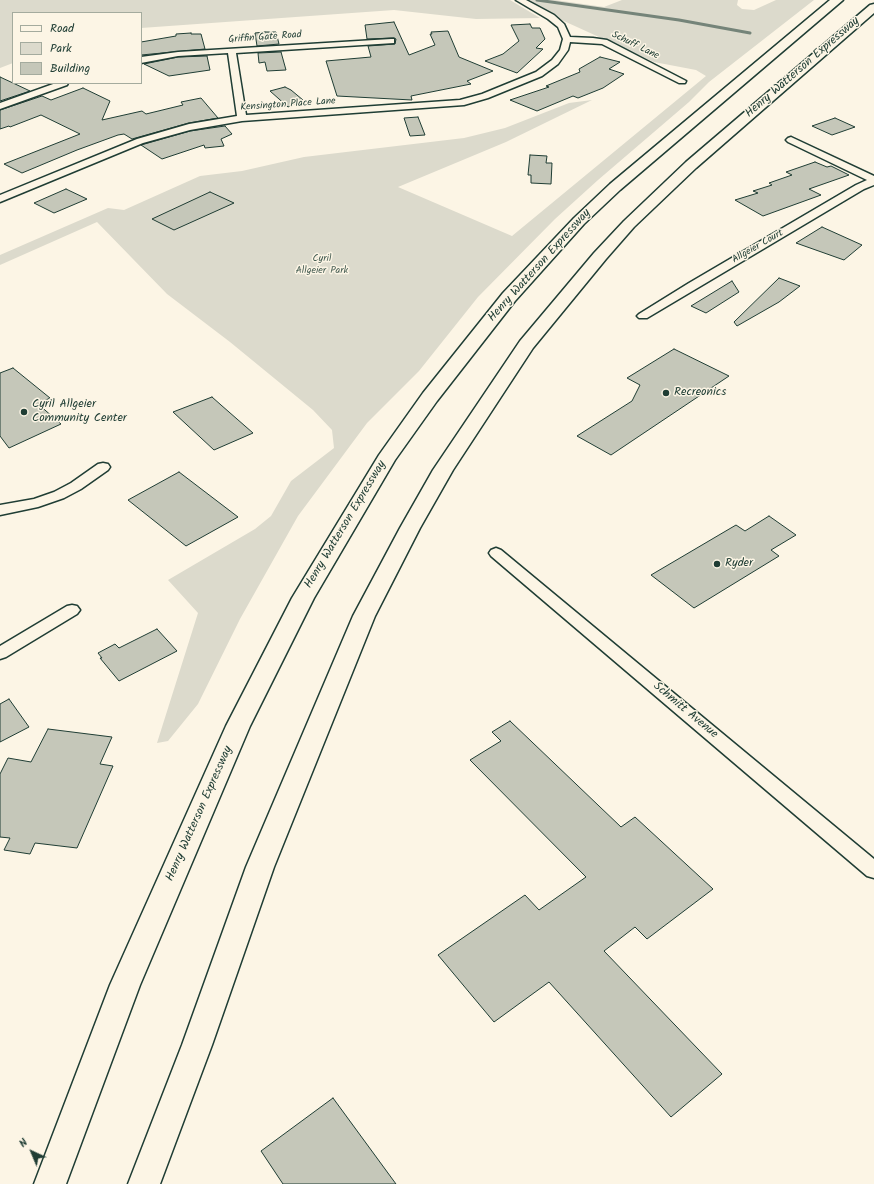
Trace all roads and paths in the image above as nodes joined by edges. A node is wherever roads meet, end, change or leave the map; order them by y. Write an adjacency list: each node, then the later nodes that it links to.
1 (520, 0): 4 (street)
2 (837, 0): 22 (highway, Henry Watterson Expressway)
3 (874, 7): 23 (highway, Henry Watterson Expressway)
4 (567, 39): 8 (street, Schuff Lane); 11 (street, Kensington Place Lane)
5 (391, 41): 6 (street, Griffin Gate Road)
6 (232, 51): 7 (street, Griffin Gate Road); 11 (street)
7 (142, 60)
8 (682, 81)
9 (61, 84): 10 (street)
10 (0, 106)
11 (242, 118): 14 (street, Kensington Place Lane)
12 (791, 140): 13 (street)
13 (874, 181): 15 (street, Allgeier Court)
14 (0, 198)
15 (643, 316)
16 (103, 467): 17 (street)
17 (0, 510)
18 (496, 553): 21 (street, Schmitt Avenue)
19 (72, 610): 20 (street)
20 (0, 654)
21 (874, 870)
22 (50, 1184)
23 (144, 1184)

